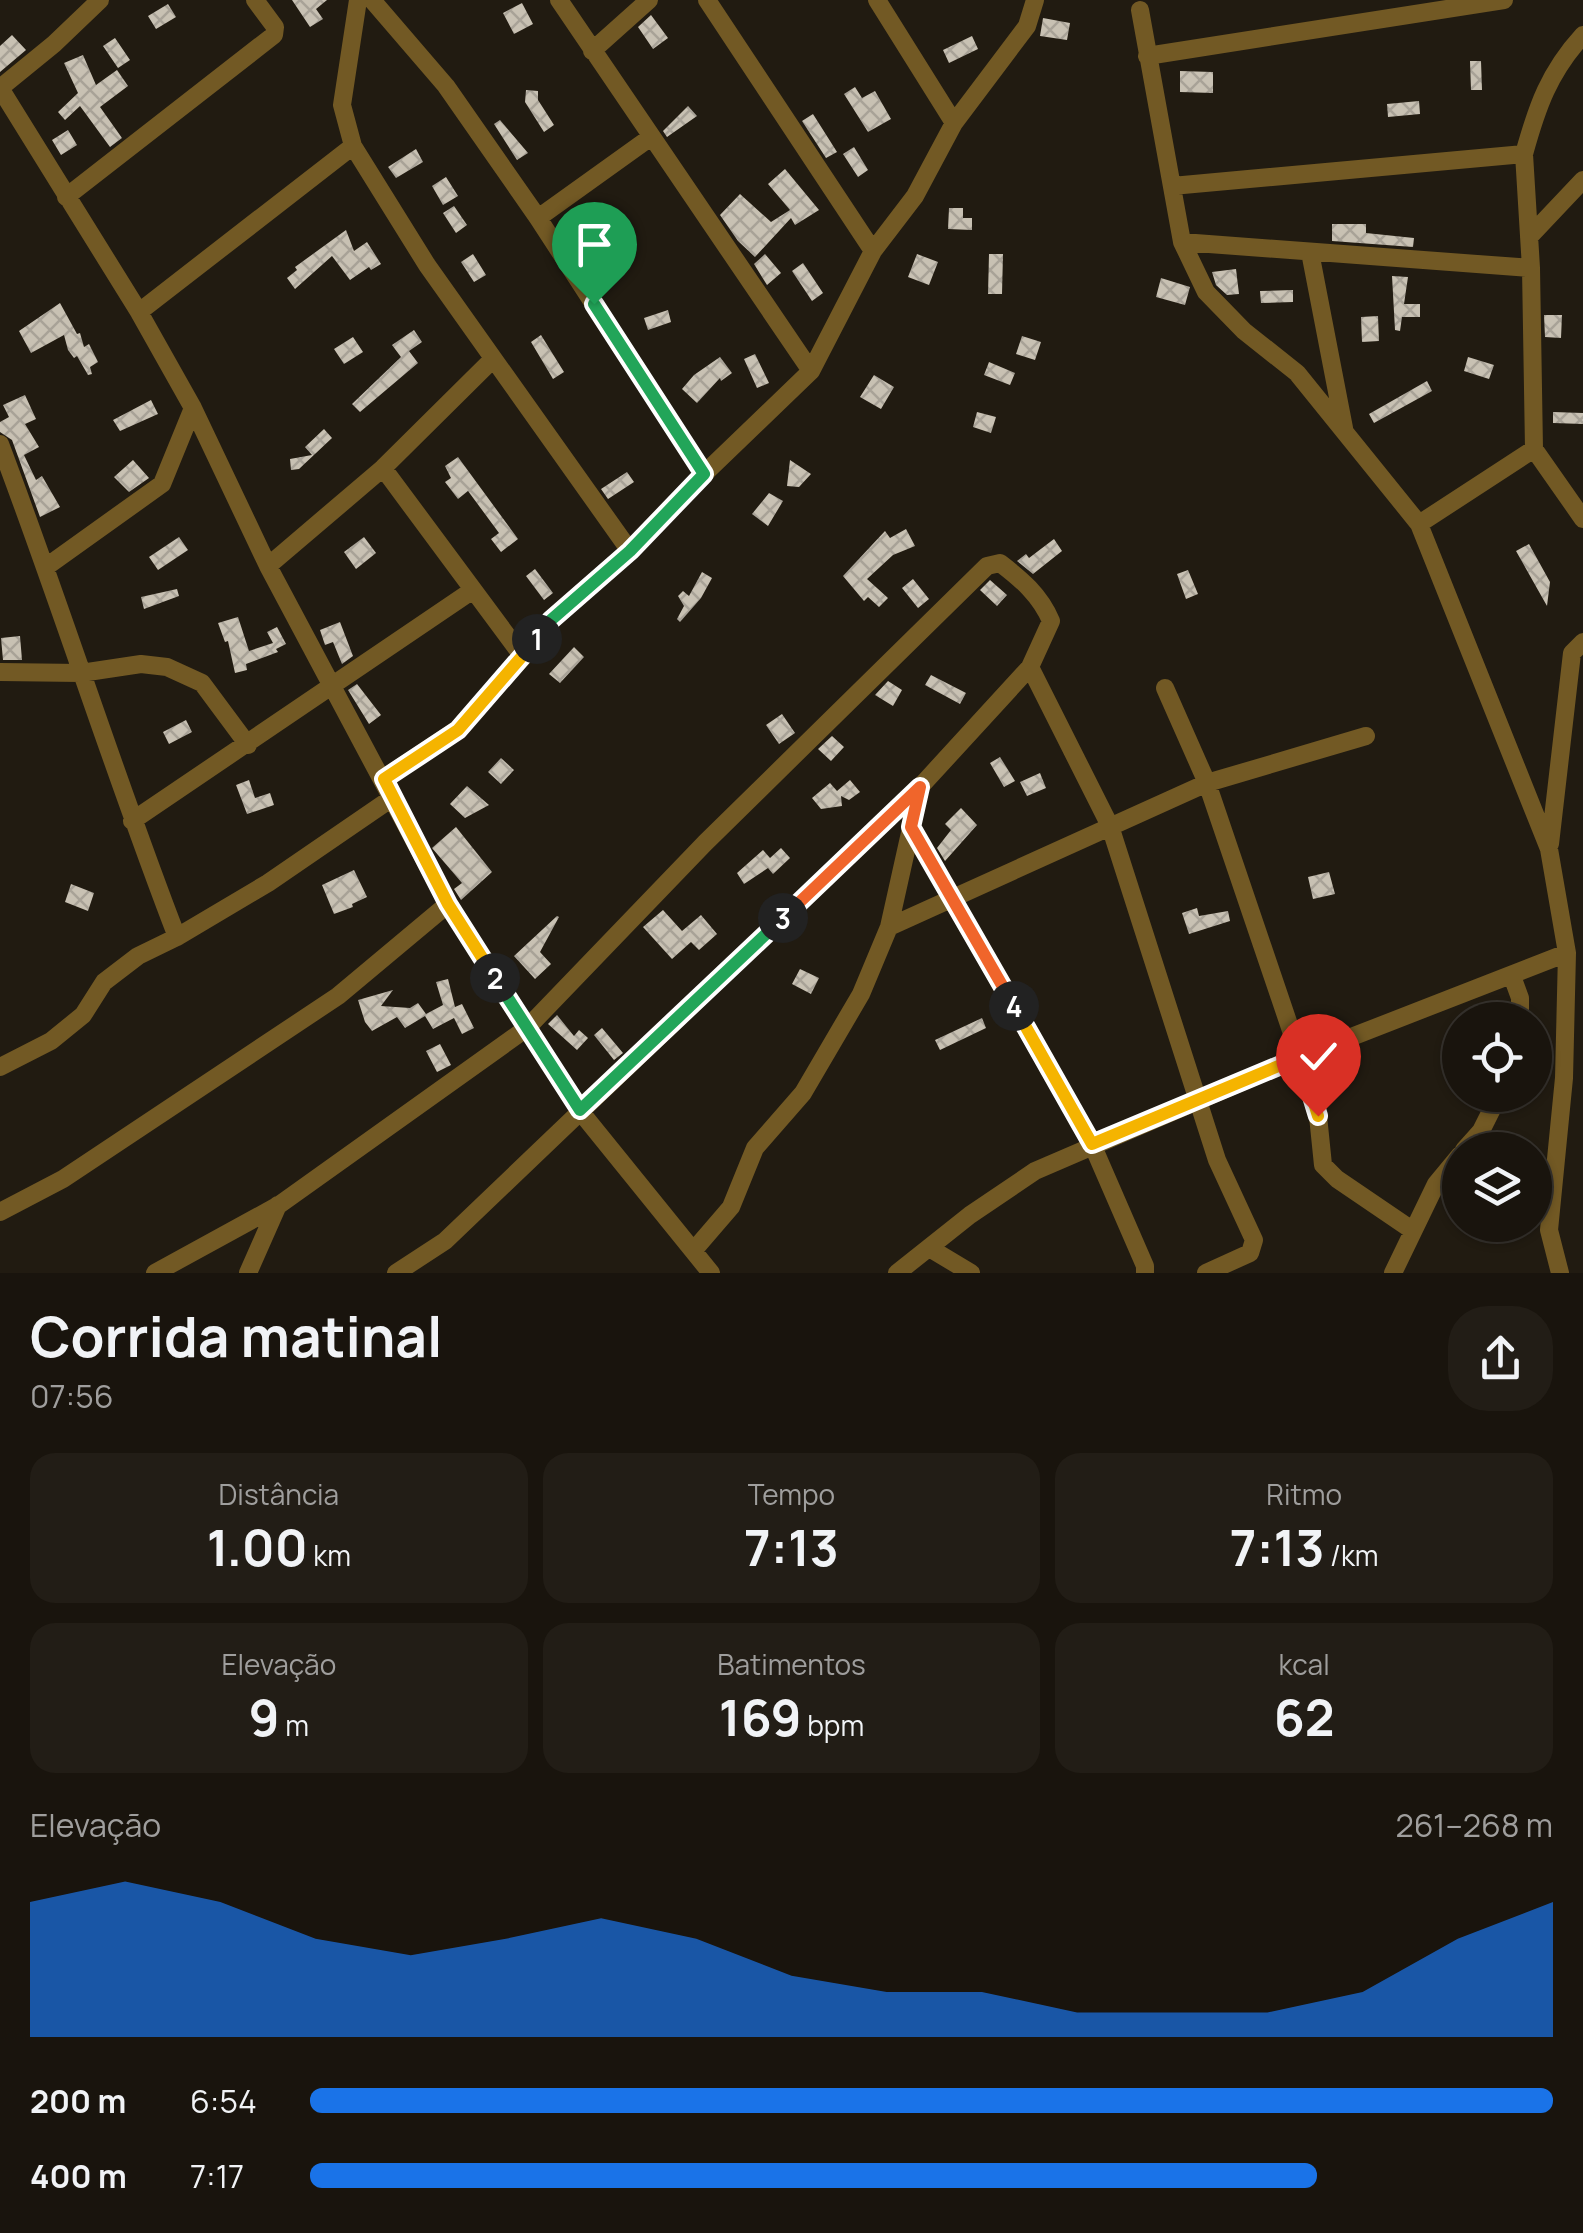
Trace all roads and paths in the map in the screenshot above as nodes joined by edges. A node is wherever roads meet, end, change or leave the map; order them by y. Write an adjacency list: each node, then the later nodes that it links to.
1 (100, 0): 15 (street)
2 (256, 0): 22 (street)
3 (358, 0): 18 (street)
4 (372, 0): 23 (street)
5 (559, 0): 13 (street)
6 (649, 0): 13 (street)
7 (707, 0): 26 (street)
8 (877, 0): 16 (street)
9 (1035, 0): 16 (street)
10 (1504, 0): 14 (street)
11 (1140, 10): 14 (street)
12 (1583, 35): 19 (street)
13 (592, 51): 17 (street)
14 (1147, 56): 21 (street)
15 (0, 88): 22 (street)
16 (954, 122): 26 (street)
17 (651, 137): 23 (street); 31 (street)
18 (353, 146): 29 (street); 30 (street)
19 (1524, 154): 21 (street); 24 (street)
20 (1583, 180): 24 (street)
21 (1172, 186): 25 (street)
22 (66, 197): 29 (street)
23 (538, 218): 37 (street)
24 (1529, 237): 28 (street)
25 (1182, 242): 27 (street); 33 (street)
26 (873, 251): 31 (street)
27 (1310, 252): 28 (street); 33 (street)
28 (1531, 268): 35 (street)
29 (139, 312): 32 (street)
30 (492, 360): 36 (street); 40 (street)
31 (811, 372): 37 (street)
32 (193, 408): 41 (street); 42 (street)
33 (1344, 428): 39 (street)
34 (0, 444): 41 (street)
35 (1534, 449): 38 (street); 39 (street)
36 (383, 468): 42 (street); 43 (street)
37 (704, 474): 40 (street)
38 (1583, 519)
39 (1418, 524): 60 (street)
40 (630, 551): 45 (street)
41 (46, 566): 48 (street)
42 (268, 566): 49 (street)
43 (473, 590): 45 (street); 49 (street)
44 (1583, 642): 60 (street)
45 (523, 657): 53 (street)
46 (1030, 667): 55 (street); 58 (street); 68 (street)
47 (0, 672): 48 (street)
48 (81, 673): 52 (street); 57 (street)
49 (334, 687): 52 (street); 53 (street)
50 (1165, 688): 54 (street)
51 (1366, 736): 54 (street)
52 (248, 745): 57 (street)
53 (384, 779): 56 (street)
54 (1207, 783): 58 (street); 69 (street)
55 (920, 787): 59 (street); 72 (street)
56 (392, 798): 62 (street); 64 (street)
57 (132, 821): 64 (street)
58 (1110, 826): 61 (street); 71 (street)
59 (911, 827): 61 (street); 63 (street)
60 (1549, 849): 65 (street)
61 (953, 898): 63 (street); 73 (street)
62 (448, 904): 68 (street); 76 (street)
63 (889, 926): 79 (street)
64 (177, 937): 70 (street)
65 (1567, 953): 66 (street); 89 (street)
66 (1512, 976): 67 (street); 69 (street)
67 (1520, 1002)
68 (527, 1028): 72 (street); 75 (street)
69 (1300, 1057): 71 (street); 77 (street)
70 (0, 1066)
71 (1199, 1101): 73 (street); 87 (street)
72 (580, 1110): 79 (street); 83 (street)
73 (1092, 1144): 78 (street); 80 (street)
74 (1442, 1177): 77 (street)
75 (278, 1205): 81 (street); 82 (street)
76 (0, 1212)
77 (1412, 1230): 88 (street)
78 (931, 1249): 85 (street); 86 (street)
79 (694, 1250): 84 (street)
80 (1149, 1271)
81 (154, 1273)
82 (248, 1273)
83 (396, 1273)
84 (711, 1273)
85 (897, 1273)
86 (971, 1273)
87 (1206, 1273)
88 (1392, 1273)
89 (1560, 1273)

